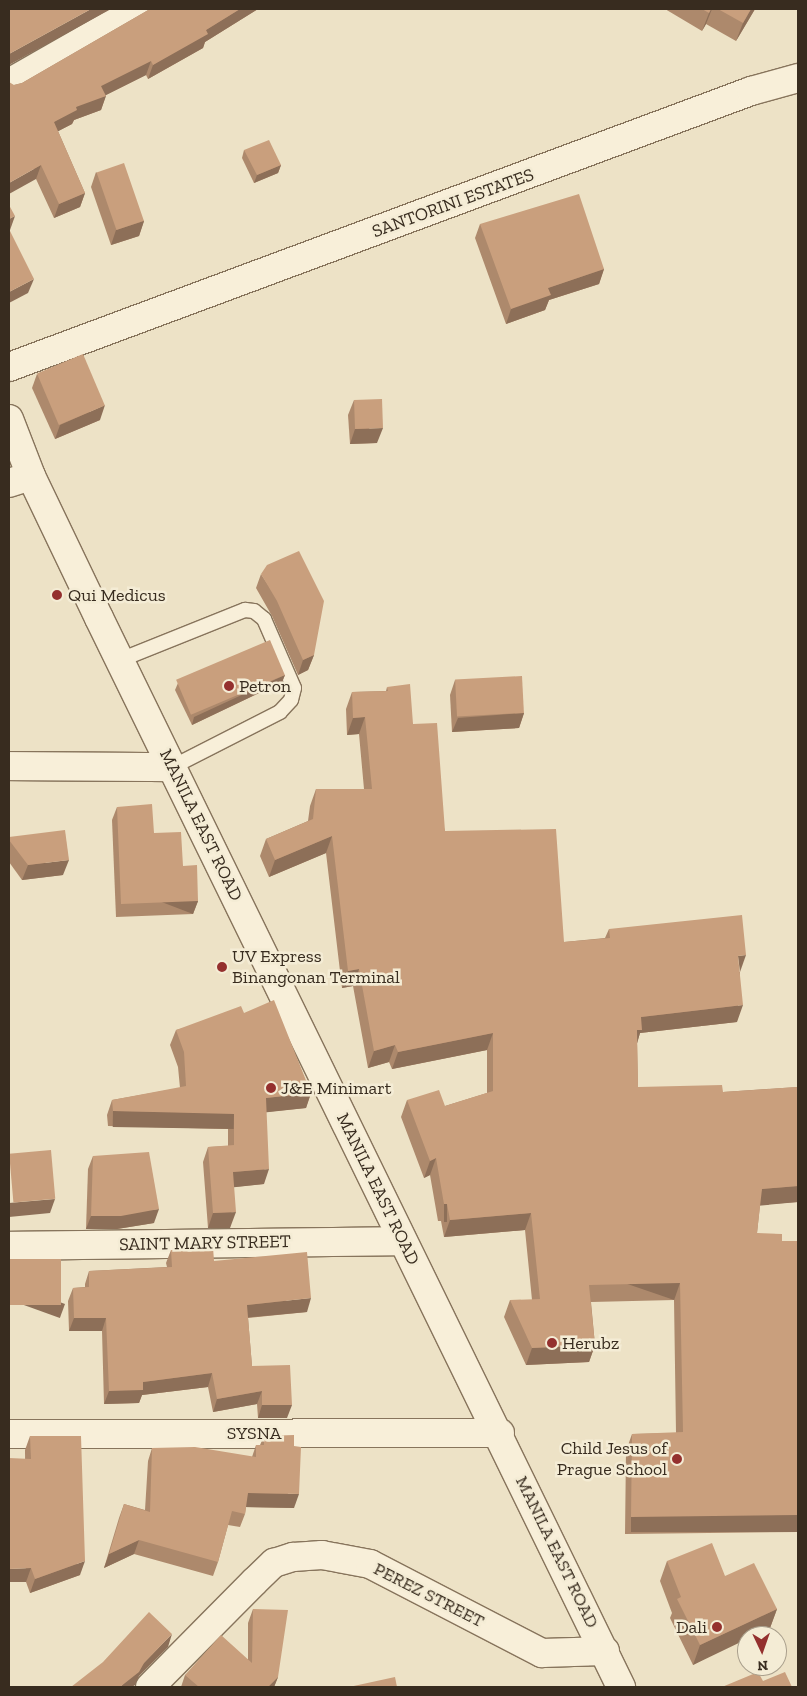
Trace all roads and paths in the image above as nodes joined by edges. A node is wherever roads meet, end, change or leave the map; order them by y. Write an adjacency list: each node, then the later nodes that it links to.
1 (138, 9): 3 (street)
2 (798, 78): 4 (street, SANTORINI ESTATES)
3 (9, 83)
4 (9, 367)
5 (9, 419): 6 (street, MANILA EAST ROAD)
6 (20, 479): 7 (street, MANILA EAST ROAD)
7 (120, 660): 9 (street, MANILA EAST ROAD); 9 (lane)
8 (9, 766): 9 (street)
9 (172, 766): 10 (street, MANILA EAST ROAD)
10 (402, 1241): 11 (street, SAINT MARY STREET); 12 (street, MANILA EAST ROAD)
11 (9, 1246)
12 (500, 1433): 13 (street, SYSNA); 14 (street, MANILA EAST ROAD)
13 (9, 1434)
14 (605, 1651): 15 (street, PEREZ STREET); 16 (street, MANILA EAST ROAD)
15 (150, 1687)
16 (621, 1687)

